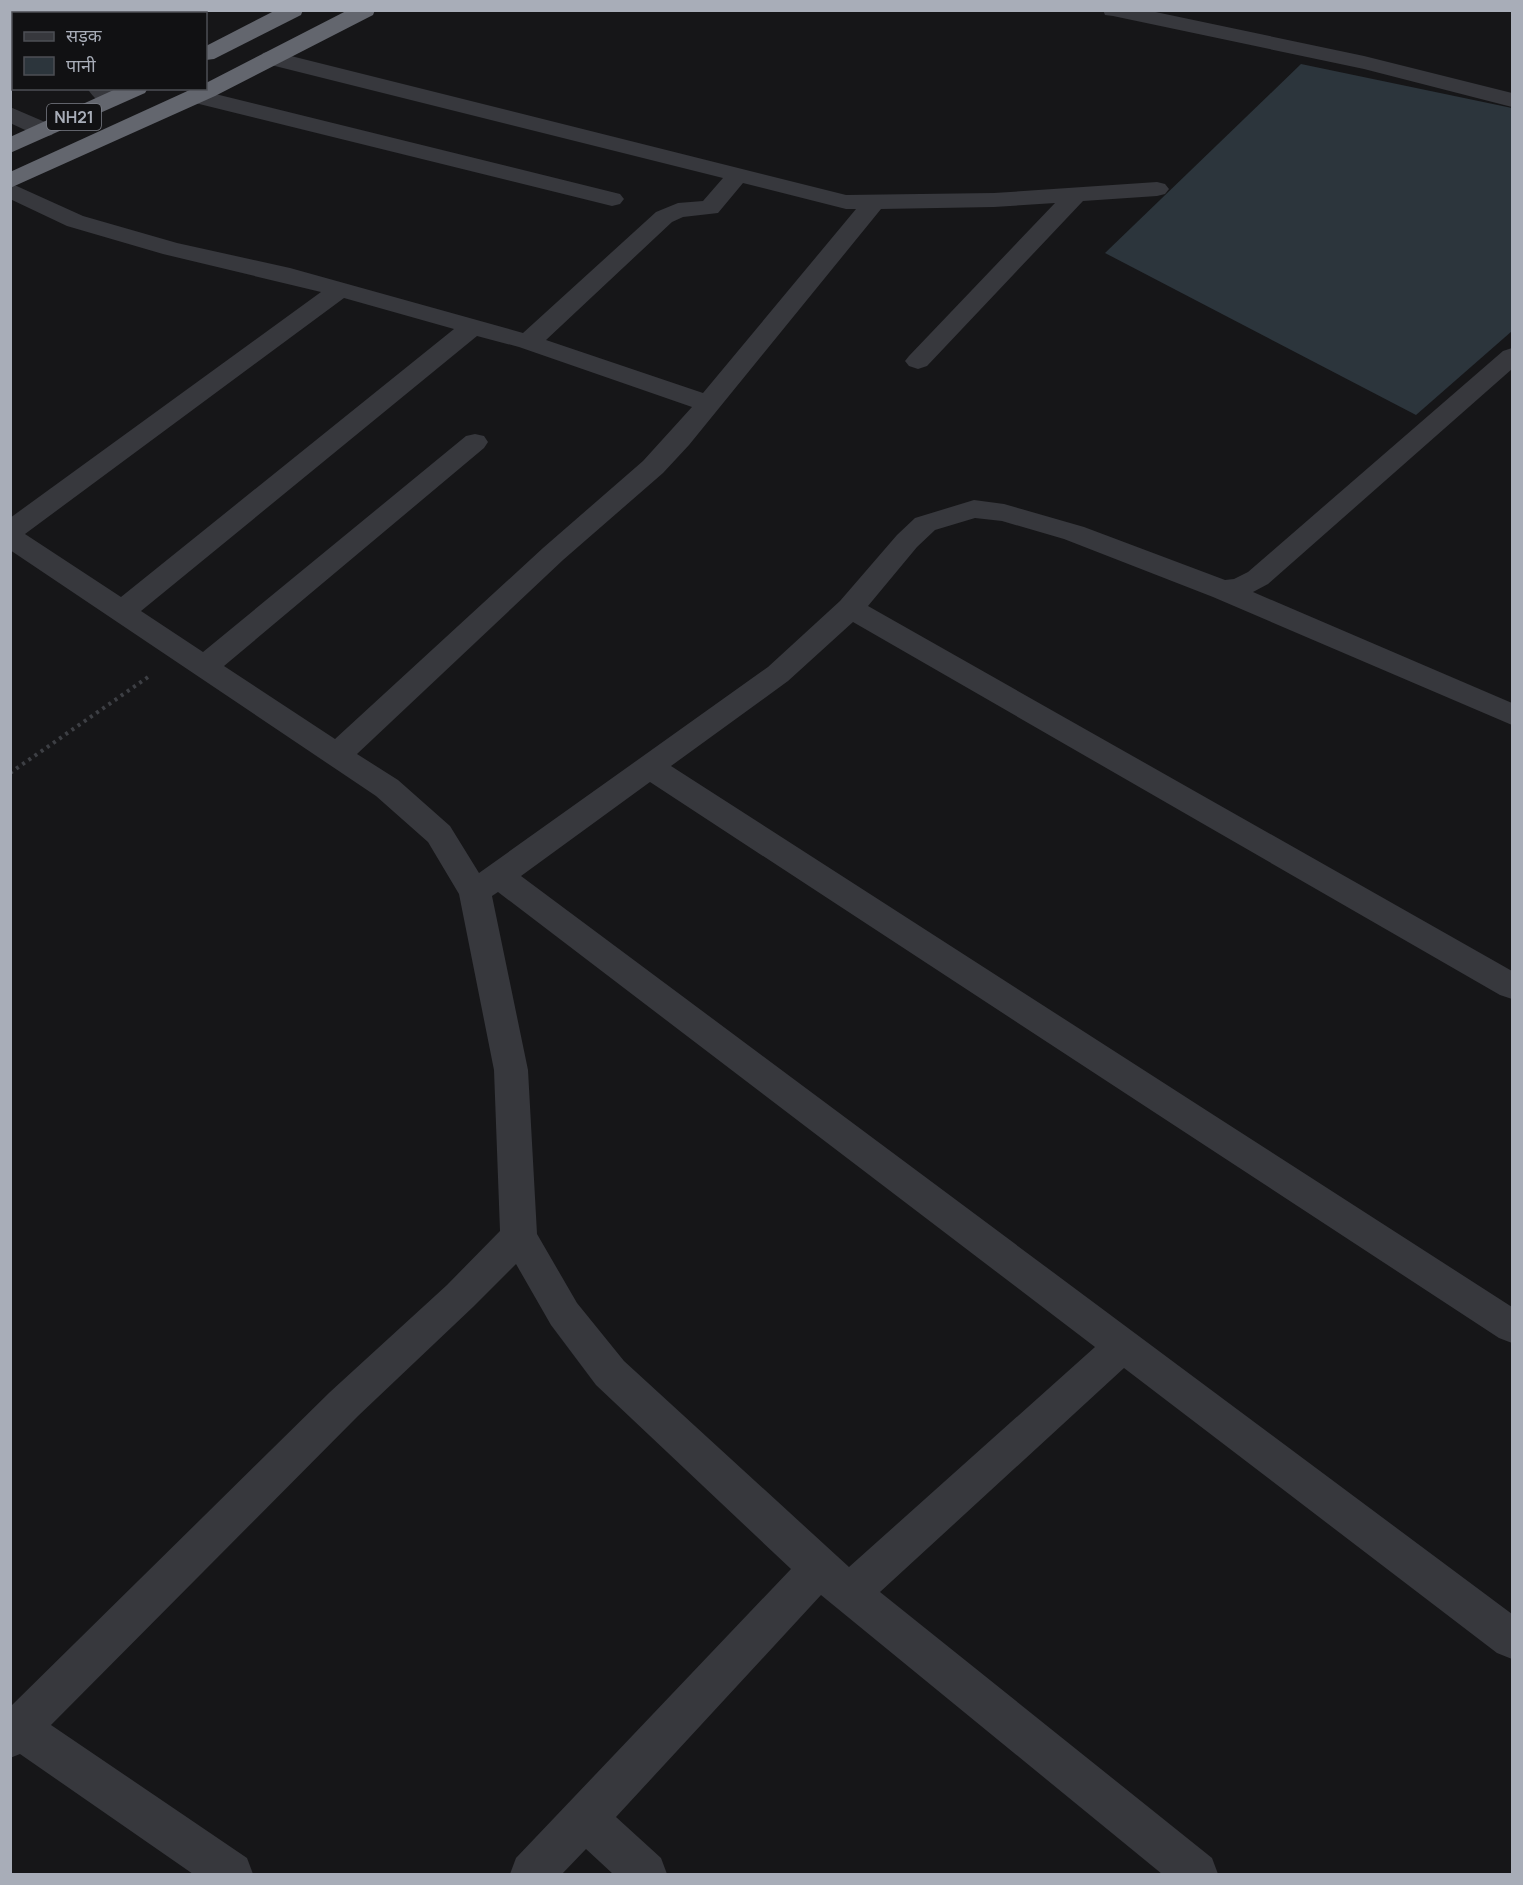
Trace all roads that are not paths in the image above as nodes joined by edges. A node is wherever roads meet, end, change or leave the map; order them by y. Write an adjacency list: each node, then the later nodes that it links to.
1 (293, 10): 4 (highway)
2 (364, 10): 5 (highway, NH21)
3 (1113, 10): 9 (street)
4 (207, 53)
5 (271, 58): 8 (highway, NH21); 13 (street)
6 (126, 90): 7 (highway, NH21)
7 (104, 94): 11 (highway, NH21)
8 (195, 96): 14 (highway, NH21); 18 (street)
9 (1512, 100)
10 (10, 114): 11 (street)
11 (44, 130): 12 (highway, NH21)
12 (10, 146)
13 (738, 175): 19 (street); 22 (street)
14 (10, 181)
15 (1157, 189): 17 (street)
16 (10, 190): 20 (street)
17 (1076, 195): 19 (street); 24 (street)
18 (612, 199)
19 (873, 203): 25 (street)
20 (340, 290): 21 (street); 27 (street)
21 (472, 327): 22 (street); 31 (street)
22 (528, 342): 25 (street)
23 (1512, 356): 29 (street)
24 (918, 361)
25 (709, 404): 34 (street)
26 (475, 442): 32 (street)
27 (10, 532)
28 (10, 537): 31 (street)
29 (1224, 590): 30 (street); 33 (street)
30 (850, 608): 35 (street); 37 (street)
31 (122, 611): 32 (street)
32 (194, 660): 34 (street)
33 (1512, 715)
34 (337, 755): 36 (street)
35 (650, 767): 36 (street); 39 (street)
36 (487, 884): 38 (street); 40 (street)
37 (1512, 986)
38 (519, 1236): 41 (street); 43 (street)
39 (1512, 1327)
40 (1123, 1345): 41 (street); 42 (street)
41 (834, 1580): 44 (street); 45 (street)
42 (1512, 1639)
43 (15, 1733): 46 (street)
44 (585, 1818): 47 (street); 48 (street)
45 (1176, 1869)
46 (231, 1875)
47 (532, 1875)
48 (645, 1875)

